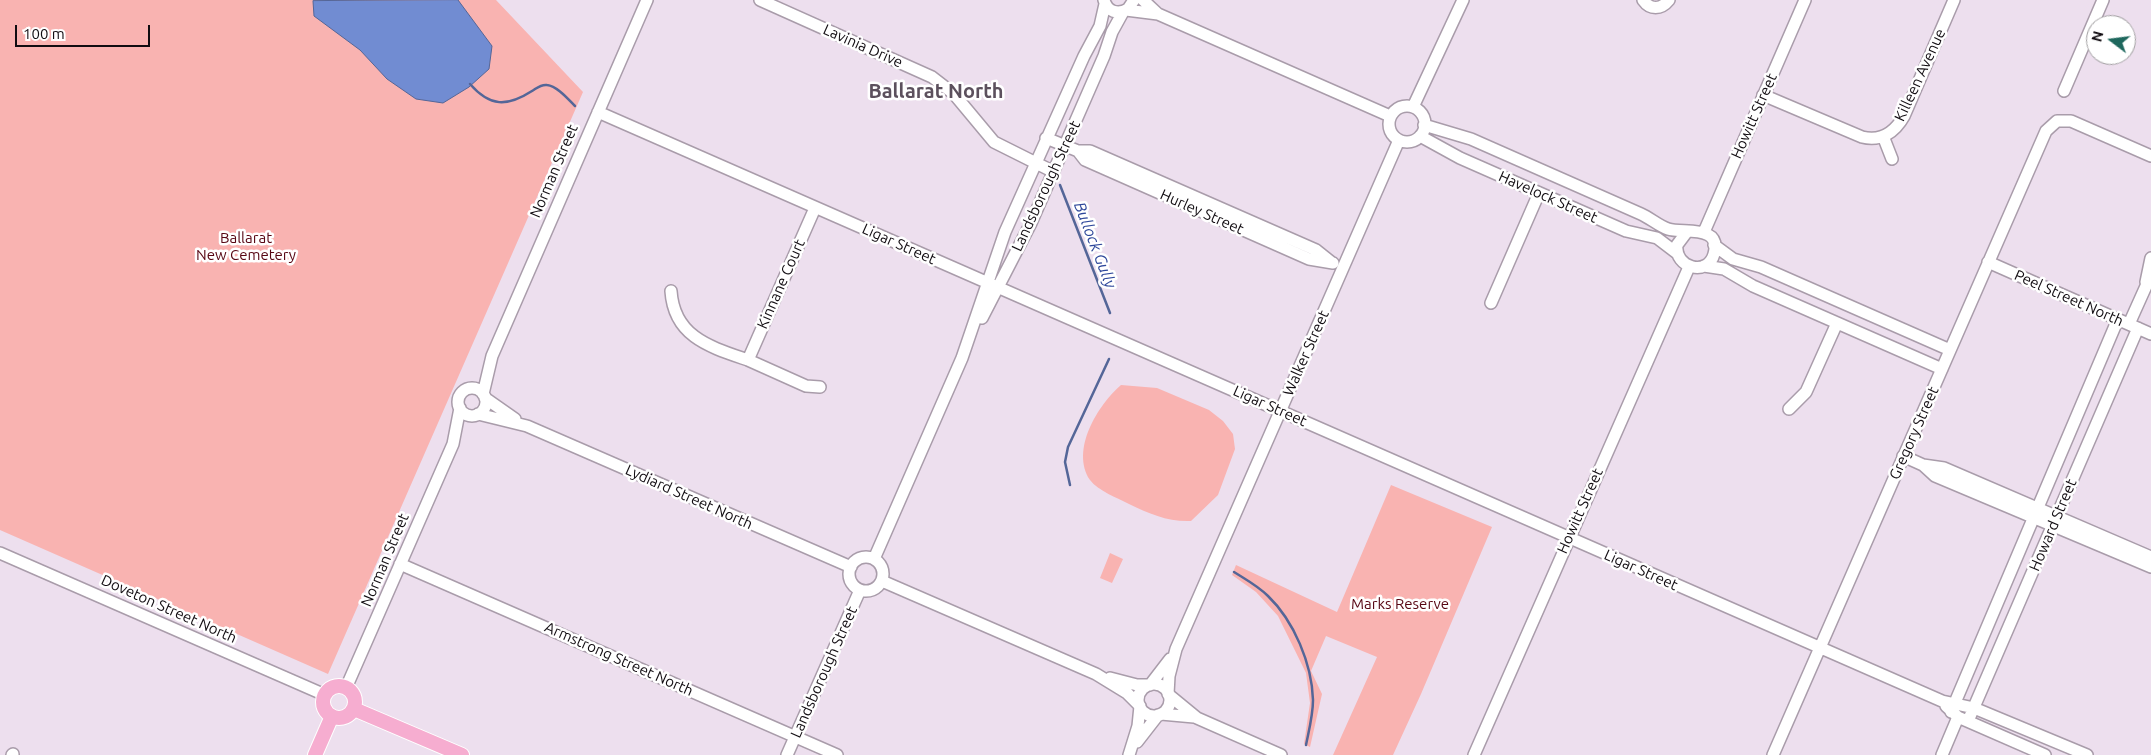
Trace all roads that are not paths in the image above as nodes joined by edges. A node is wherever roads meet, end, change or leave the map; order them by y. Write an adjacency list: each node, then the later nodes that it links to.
1 (647, 0): 17 (street, Norman Street)
2 (760, 0): 26 (street, Lavinia Drive)
3 (1134, 0): 12 (street, Landsborough Street)
4 (1143, 0): 13 (street)
5 (1463, 0): 16 (street)
6 (1643, 0): 7 (street)
7 (1669, 0)
8 (1805, 0): 15 (street, Howitt Street)
9 (1954, 0): 20 (street, Killeen Avenue)
10 (2103, 0): 14 (street)
11 (1104, 1): 12 (street); 21 (street, Landsborough Street)
12 (1125, 11): 13 (street); 23 (street, Landsborough Street)
13 (1158, 14): 18 (street)
14 (2064, 91)
15 (1763, 95): 20 (street, Killeen Avenue); 30 (street, Howitt Street)
16 (1413, 107): 18 (street); 19 (street)
17 (598, 112): 29 (street, Ligar Street); 47 (street, Norman Street)
18 (1390, 116): 22 (street)
19 (1422, 131): 22 (street); 28 (street, Havelock Street); 31 (street, Havelock Street)
20 (1883, 136): 25 (street)
21 (1046, 138): 23 (street, Hurley Street); 26 (street, Landsborough Street)
22 (1399, 140): 38 (street, Walker Street)
23 (1065, 146): 27 (street, Landsborough Street); 38 (street, Hurley Street)
24 (2151, 156): 35 (street, Gregory Street)
25 (1892, 159)
26 (1035, 163): 27 (street, Lavinia Drive); 40 (street, Landsborough Street)
27 (1054, 172): 40 (street, Landsborough Street)
28 (1539, 193): 33 (street, Havelock Street); 42 (street)
29 (815, 208): 40 (street, Ligar Street); 48 (street, Kinnane Court)
30 (1704, 232): 31 (street); 32 (street)
31 (1686, 233): 33 (street)
32 (1714, 245): 36 (street); 46 (street)
33 (1678, 254): 37 (street)
34 (2151, 258): 39 (street)
35 (1988, 262): 44 (street, Peel Street North); 46 (street, Gregory Street)
36 (1704, 266): 37 (street); 43 (street)
37 (1689, 267): 62 (street, Howitt Street)
38 (1344, 268): 55 (street, Walker Street)
39 (2148, 280): 44 (street)
40 (993, 285): 55 (street, Ligar Street); 65 (street, Landsborough Street)
41 (671, 291): 48 (street)
42 (1491, 303)
43 (1837, 323): 49 (street); 54 (street)
44 (2128, 324): 45 (street, Peel Street North); 60 (street, Howard Street); 61 (street, Howard Street)
45 (2151, 334)
46 (1950, 350): 49 (street, Gregory Street)
47 (492, 356): 51 (street, Norman Street); 52 (street, Norman Street)
48 (748, 360): 50 (street)
49 (1942, 369): 59 (street, Gregory Street)
50 (820, 387)
51 (470, 389): 52 (street); 53 (street)
52 (484, 396): 56 (street); 57 (street, Lydiard Street North)
53 (460, 408): 56 (street); 58 (street, Norman Street)
54 (1789, 410)
55 (1280, 411): 62 (street, Ligar Street); 72 (street, Walker Street)
56 (476, 415): 57 (street, Lydiard Street North); 58 (street, Norman Street)
57 (527, 426): 67 (street, Lydiard Street North)
58 (453, 444): 66 (street, Norman Street)
59 (1903, 456): 60 (street); 71 (street, Gregory Street)
60 (2035, 513): 61 (street); 81 (street, Howard Street)
61 (2054, 521): 64 (street); 68 (street); 79 (street, Howard Street)
62 (1568, 538): 71 (street, Ligar Street); 94 (street, Howitt Street)
63 (0, 553): 77 (street, Doveton Street North)
64 (2151, 557)
65 (874, 559): 67 (street); 69 (street)
66 (400, 564): 75 (street, Norman Street); 86 (street, Armstrong Street North)
67 (851, 567): 70 (street)
68 (2151, 567)
69 (882, 581): 70 (street); 73 (street)
70 (860, 590): 86 (street, Landsborough Street)
71 (1820, 648): 81 (street, Ligar Street); 95 (street, Gregory Street)
72 (1176, 649): 74 (street, Walker Street); 76 (street, Walker Street)
73 (1096, 674): 74 (street); 78 (street)
74 (1150, 685): 76 (street); 78 (street)
75 (346, 688): 77 (main road); 80 (main road)
76 (1168, 694): 82 (street); 84 (street)
77 (325, 695): 83 (main road)
78 (1139, 706): 82 (street); 88 (street)
79 (1974, 708): 81 (street); 81 (street, Howard Street); 85 (street)
80 (354, 709): 83 (main road); 90 (main road)
81 (1958, 713): 87 (street, Ligar Street); 96 (street, Howard Street)
82 (1159, 714): 84 (street); 88 (street)
83 (332, 716): 89 (main road)
84 (1197, 718): 93 (street)
85 (2016, 726): 87 (street); 98 (street)
86 (795, 737): 91 (street, Landsborough Street); 92 (street, Armstrong Street North)
87 (2010, 740): 97 (street, Ligar Street)
88 (1129, 754)
89 (315, 755)
90 (462, 755)
91 (787, 755)
92 (837, 755)
93 (1281, 755)
94 (1474, 755)
95 (1773, 755)
96 (1942, 755)
97 (2044, 755)
98 (2087, 755)

